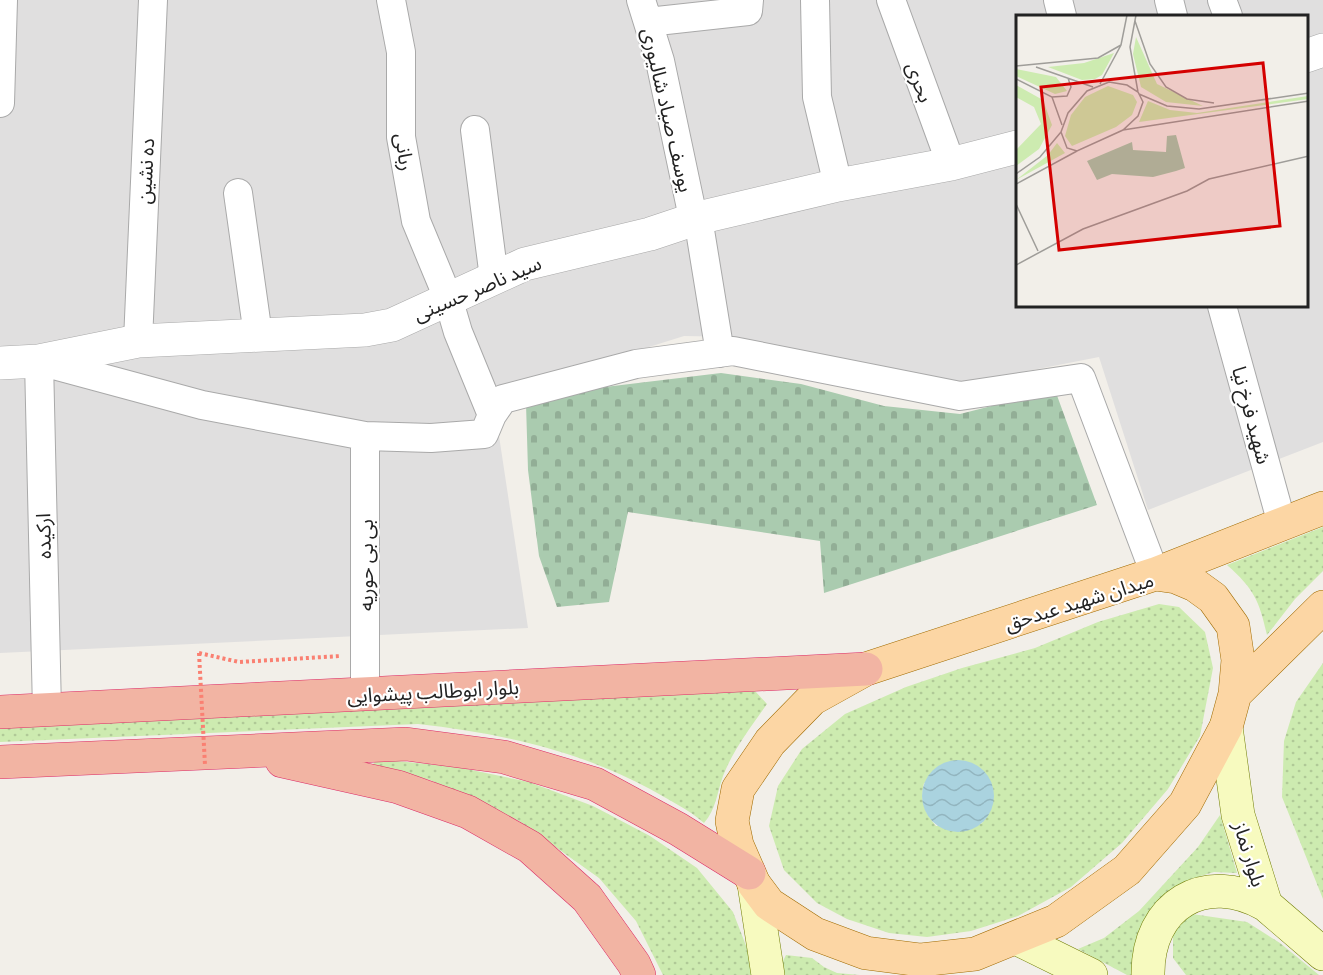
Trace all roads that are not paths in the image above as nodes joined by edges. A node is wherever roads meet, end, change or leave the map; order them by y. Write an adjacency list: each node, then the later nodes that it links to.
1 (3, 0): 16 (street)
2 (153, 0): 27 (street, ده نشین)
3 (391, 0): 24 (street, ربانی)
4 (749, 0): 10 (street)
5 (815, 0): 20 (street)
6 (891, 0): 19 (street, بحری)
7 (1058, 0): 11 (street)
8 (1169, 0): 12 (street)
9 (1222, 0): 13 (street)
10 (645, 11): 22 (street, یوسف صیاد شالیوری)
11 (1062, 15)
12 (1173, 15)
13 (1228, 15)
14 (1323, 50): 15 (street)
15 (1308, 55)
16 (0, 103)
17 (475, 130): 23 (street)
18 (1016, 147): 19 (street, سید ناصر حسینی)
19 (951, 164): 20 (street, سید ناصر حسینی)
20 (838, 185): 22 (street, سید ناصر حسینی)
21 (238, 193): 26 (street)
22 (698, 218): 23 (street, سید ناصر حسینی); 28 (street, یوسف صیاد شالیوری)
23 (494, 278): 24 (street, سید ناصر حسینی)
24 (448, 298): 26 (street, سید ناصر حسینی); 31 (street, ربانی)
25 (1223, 308): 34 (street, شهید فرخ نیا)
26 (258, 335): 27 (street, سید ناصر حسینی)
27 (138, 341): 29 (street, سید ناصر حسینی)
28 (720, 353): 31 (street); 35 (street)
29 (39, 361): 30 (street, سید ناصر حسینی); 32 (street); 40 (street, ارکیده)
30 (0, 363)
31 (492, 416): 32 (street)
32 (365, 436): 39 (street, بی بی حوریه)
33 (1323, 508): 34 (main road)
34 (1282, 524): 35 (main road)
35 (1155, 574): 37 (main road, میدان شهید عبدحق); 38 (main road, میدان شهید عبدحق)
36 (1323, 607): 38 (main road)
37 (866, 669): 39 (highway, بلوار ابوطالب پیشوایی); 45 (main road, میدان شهید عبدحق)
38 (1236, 694): 42 (main road, میدان شهید عبدحق)
39 (365, 695): 40 (highway, بلوار ابوطالب پیشوایی)
40 (47, 710): 41 (highway, بلوار ابوطالب پیشوایی)
41 (0, 712)
42 (1226, 727): 46 (main road, بلوار نماز); 47 (main road, میدان شهید عبدحق)
43 (242, 752): 44 (highway); 45 (highway); 50 (highway)
44 (0, 762)
45 (752, 879): 49 (main road, میدان شهید عبدحق); 51 (main road)
46 (1266, 905): 48 (main road, بلوار نماز); 53 (main road)
47 (1016, 938): 49 (main road, میدان شهید عبدحق); 52 (main road)
48 (1323, 954)
49 (967, 965)
50 (639, 975)
51 (768, 975)
52 (1091, 975)
53 (1148, 975)

